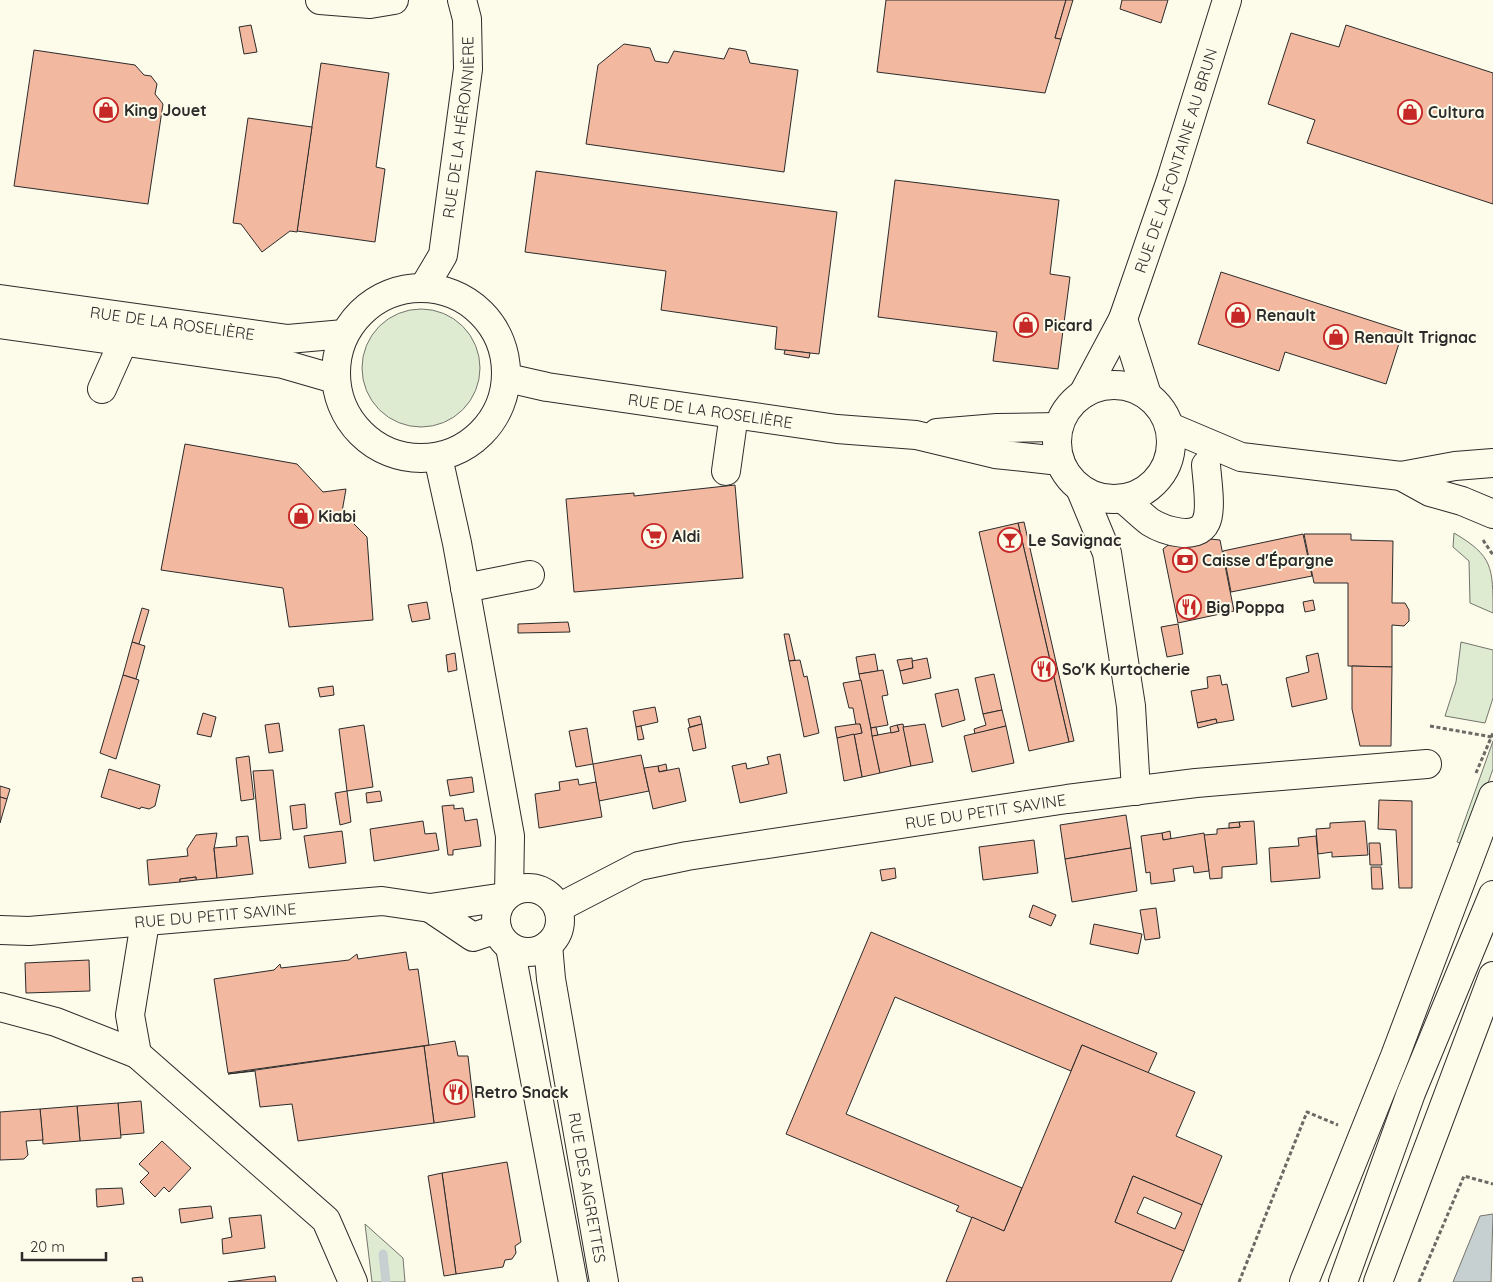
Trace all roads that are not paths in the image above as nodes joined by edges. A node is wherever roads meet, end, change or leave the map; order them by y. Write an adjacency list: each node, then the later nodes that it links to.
1 (320, 0): 2 (street)
2 (394, 0)
3 (1227, 0): 9 (street, RUE DE LA FONTAINE AU BRUN)
4 (470, 6): 5 (street, RUE DE LA HÉRONNIÈRE)
5 (443, 255): 6 (street); 7 (street)
6 (424, 287): 7 (street); 11 (street)
7 (455, 293): 13 (street)
8 (0, 299): 11 (street, RUE DE LA ROSELIÈRE)
9 (1123, 319): 16 (street, RUE DE LA FONTAINE AU BRUN); 17 (street)
10 (0, 324): 12 (street, RUE DE LA ROSELIÈRE)
11 (344, 334): 14 (street)
12 (123, 342): 14 (street, RUE DE LA ROSELIÈRE); 15 (street)
13 (507, 378): 18 (street, RUE DE LA ROSELIÈRE); 22 (street)
14 (335, 379): 22 (street)
15 (102, 389)
16 (1083, 394): 17 (street); 19 (street)
17 (1147, 395): 20 (street)
18 (734, 414): 21 (street, RUE DE LA ROSELIÈRE); 27 (street)
19 (1058, 427): 21 (street, RUE DE LA ROSELIÈRE); 24 (street)
20 (1170, 427): 23 (street); 28 (street)
21 (916, 435): 24 (street, RUE DE LA ROSELIÈRE)
22 (438, 457): 35 (street)
23 (1241, 457): 26 (street); 29 (street)
24 (1060, 462): 30 (street)
25 (1493, 463): 29 (street)
26 (1206, 464): 28 (street); 31 (street)
27 (726, 472)
28 (1163, 474): 31 (street)
29 (1401, 476): 32 (street)
30 (1080, 488): 31 (street); 33 (street)
31 (1123, 499): 33 (street)
32 (1493, 514)
33 (1107, 553): 37 (street)
34 (530, 575): 35 (street)
35 (465, 588): 39 (street)
36 (1427, 764): 37 (street, RUE DU PETIT SAVINE)
37 (1136, 791): 42 (street, RUE DU PETIT SAVINE)
38 (1493, 796): 53 (street)
39 (516, 893): 41 (street, RUE DU PETIT SAVINE); 42 (street); 45 (street)
40 (1493, 895): 54 (street)
41 (430, 908): 43 (street, RUE DU PETIT SAVINE); 45 (street, RUE DU PETIT SAVINE)
42 (558, 908): 46 (street)
43 (145, 922): 44 (street, RUE DU PETIT SAVINE); 49 (street)
44 (0, 930)
45 (504, 938): 46 (street, RUE DU PETIT SAVINE); 51 (street)
46 (548, 945): 52 (street, RUE DES AIGRETTES)
47 (1493, 976): 55 (street)
48 (0, 1007): 49 (street)
49 (137, 1054): 50 (street)
50 (353, 1282)
51 (573, 1282)
52 (604, 1282)
53 (1304, 1282)
54 (1343, 1282)
55 (1378, 1282)

